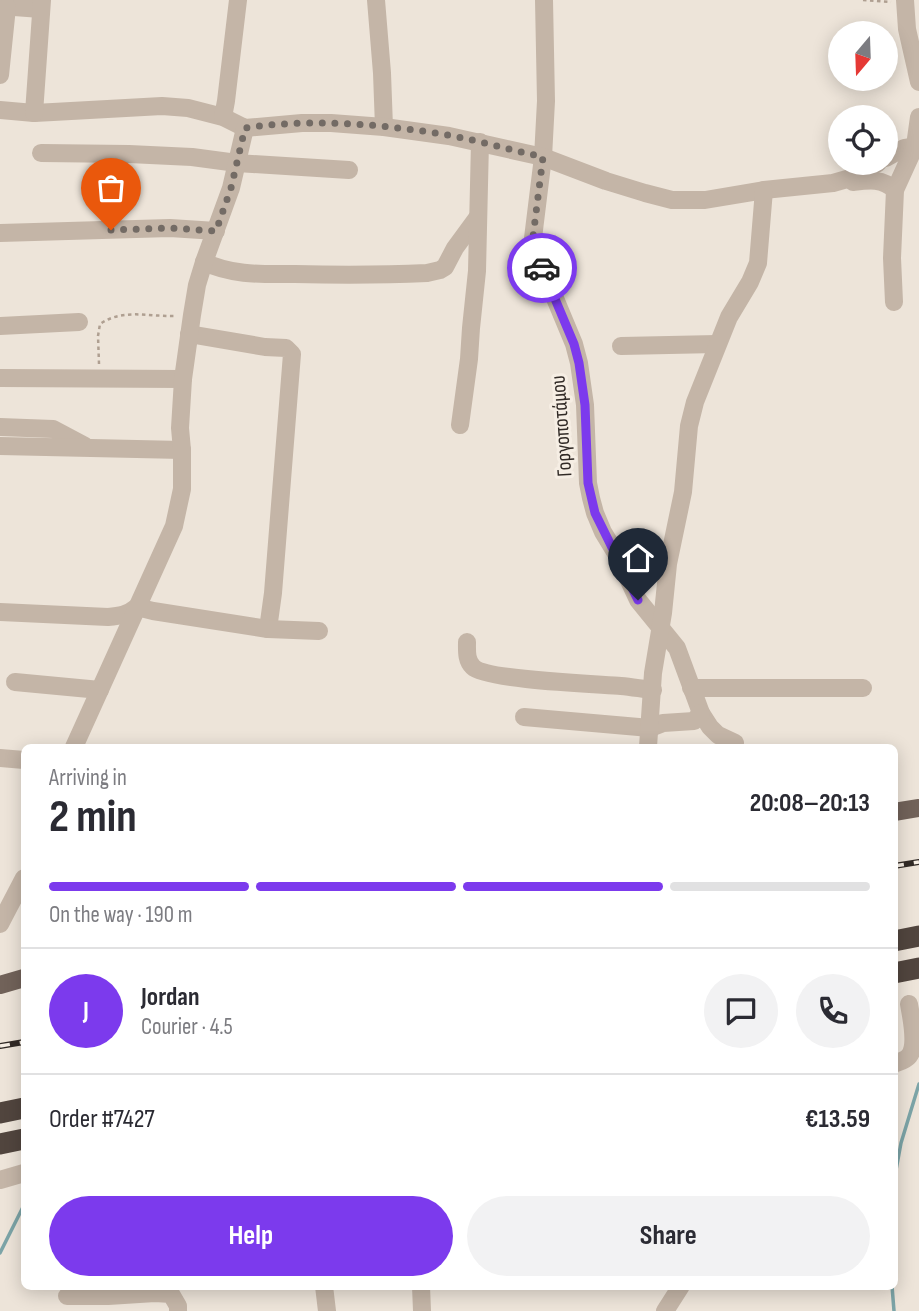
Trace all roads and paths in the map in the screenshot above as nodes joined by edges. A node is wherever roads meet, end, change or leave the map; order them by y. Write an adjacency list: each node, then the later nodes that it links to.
1 (238, 0): 12 (street)
2 (376, 0): 14 (street)
3 (544, 0): 20 (street, Γοργοποτάμου)
4 (863, 0): 5 (path)
5 (904, 1): 9 (street)
6 (41, 5): 7 (street); 11 (street)
7 (3, 6): 8 (street)
8 (0, 75)
9 (919, 82)
10 (0, 110): 11 (street)
11 (33, 113): 12 (street)
12 (223, 117): 15 (street)
13 (919, 117): 17 (street)
14 (384, 127): 15 (street); 16 (street)
15 (245, 128): 21 (street)
16 (480, 142): 20 (street); 27 (street)
17 (917, 147): 18 (street); 26 (street)
18 (898, 151)
19 (41, 153): 21 (street)
20 (543, 157): 25 (street); 49 (street, Γοργοποτάμου)
21 (237, 163): 22 (street); 28 (street)
22 (349, 170)
23 (857, 175): 24 (street)
24 (833, 183): 25 (street); 26 (street)
25 (764, 190): 36 (street)
26 (895, 190): 31 (street)
27 (477, 218): 30 (street); 41 (street)
28 (216, 231): 29 (street); 30 (street)
29 (0, 233)
30 (204, 262): 32 (street)
31 (894, 302)
32 (192, 314): 35 (street); 39 (path)
33 (79, 322): 34 (street)
34 (0, 326)
35 (189, 334): 40 (street); 48 (street)
36 (718, 344): 37 (street); 49 (street)
37 (621, 346)
38 (0, 378): 39 (street)
39 (101, 378): 40 (street)
40 (183, 379): 45 (street)
41 (460, 425)
42 (0, 426): 44 (street)
43 (0, 446): 44 (street)
44 (88, 448): 45 (street)
45 (182, 450): 46 (street)
46 (137, 607): 47 (street); 48 (street); 55 (street)
47 (0, 612)
48 (268, 628): 50 (street)
49 (660, 629): 53 (street, Γοργοποτάμου); 56 (street)
50 (319, 631)
51 (467, 642): 56 (street)
52 (15, 682): 55 (street)
53 (691, 688): 54 (street); 57 (street, Γοργοποτάμου)
54 (863, 688)
55 (100, 690): 61 (street)
56 (653, 691): 59 (street)
57 (701, 713): 59 (street); 60 (street)
58 (524, 717): 59 (street)
59 (650, 728): 62 (street)
60 (735, 743)
61 (75, 744)
62 (648, 744)
63 (0, 758): 64 (street)
64 (21, 760)
65 (919, 808): 66 (main road)
66 (898, 811)
67 (21, 884): 68 (street)
68 (12, 902): 69 (street)
69 (0, 924)
70 (919, 936): 71 (highway)
71 (898, 940)
72 (919, 968): 73 (highway)
73 (898, 971)
74 (21, 979): 75 (main road)
75 (0, 985)
76 (907, 1005): 77 (street)
77 (898, 1062)
78 (21, 1174): 79 (street)
79 (0, 1180)
80 (324, 1290): 85 (street)
81 (421, 1290): 86 (street)
82 (678, 1290): 87 (street)
83 (67, 1298): 84 (street)
84 (178, 1311)
85 (327, 1311)
86 (422, 1311)
87 (665, 1311)

